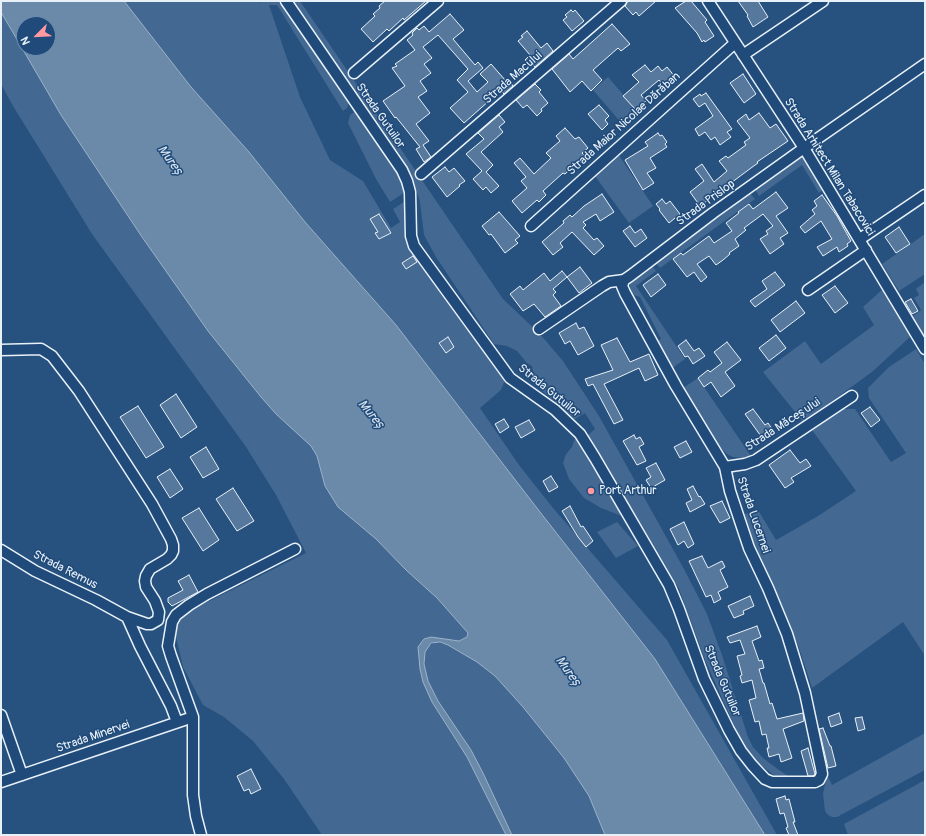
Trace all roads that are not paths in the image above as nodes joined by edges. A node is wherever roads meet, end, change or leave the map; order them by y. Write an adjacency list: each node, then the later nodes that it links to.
1 (286, 1): 31 (street, Strada Gutuilor)
2 (438, 1): 9 (street)
3 (621, 1): 11 (street, Strada Macului)
4 (708, 1): 6 (street, Strada Arhitect Milan Tabacovici)
5 (822, 1): 7 (street)
6 (734, 43): 7 (street, Strada Arhitect Milan Tabacovici); 13 (street, Strada Maior Nicolae Dărăban)
7 (743, 55): 10 (street, Strada Arhitect Milan Tabacovici)
8 (925, 64): 10 (street, Strada Prislop)
9 (354, 73)
10 (804, 148): 14 (street, Strada Arhitect Milan Tabacovici); 16 (street, Strada Prislop)
11 (421, 174)
12 (925, 195): 14 (street)
13 (531, 226)
14 (860, 239): 15 (street, Strada Arhitect Milan Tabacovici)
15 (866, 250): 17 (street); 19 (street, Strada Arhitect Milan Tabacovici)
16 (624, 280): 18 (street, Strada Prislop); 22 (street, Strada Lucernei)
17 (808, 290)
18 (539, 329)
19 (925, 349)
20 (1, 350): 25 (street, Strada Remus)
21 (852, 396): 22 (street, Strada Măceșului)
22 (724, 467): 31 (street, Strada Lucernei)
23 (295, 549): 27 (street)
24 (1, 550): 25 (street, Strada Remus)
25 (123, 614): 28 (street)
26 (1, 715): 29 (street)
27 (193, 717): 28 (street, Strada Minervei); 32 (street)
28 (177, 722): 29 (street, Strada Minervei)
29 (22, 775): 30 (street, Strada Minervei)
30 (1, 782)
31 (815, 782)
32 (201, 835)

